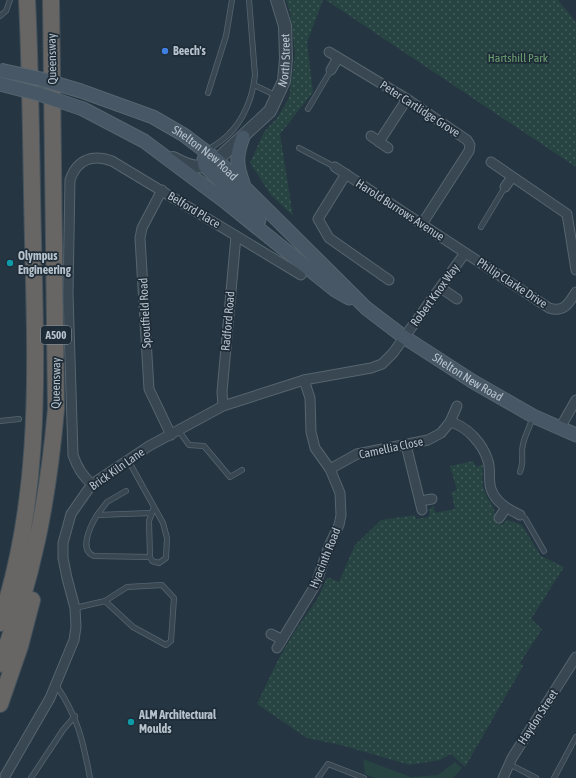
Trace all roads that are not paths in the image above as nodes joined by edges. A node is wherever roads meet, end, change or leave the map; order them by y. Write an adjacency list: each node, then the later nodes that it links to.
1 (10, 0): 7 (lane)
2 (27, 0): 62 (highway, Queensway / A500)
3 (51, 0): 58 (highway, Queensway / A500)
4 (232, 0): 14 (lane)
5 (277, 0): 15 (street, North Street)
6 (249, 2): 13 (lane)
7 (0, 16)
8 (329, 52): 9 (street, Peter Cartlidge Grove)
9 (338, 58): 11 (street); 16 (street, Peter Cartlidge Grove)
10 (0, 70): 22 (main road, Shelton New Road, bridge)
11 (331, 70): 17 (lane)
12 (0, 84): 19 (main road, Shelton New Road, bridge)
13 (254, 85): 15 (lane, North Street); 22 (lane)
14 (208, 93)
15 (278, 97): 18 (street, North Street)
16 (407, 99): 21 (street); 32 (street, Peter Cartlidge Grove)
17 (308, 109)
18 (243, 136): 23 (street, North Street); 29 (main road)
19 (144, 141): 25 (street); 36 (main road, Shelton New Road)
20 (300, 148): 26 (lane)
21 (388, 148)
22 (207, 152): 23 (main road, Shelton New Road); 25 (main road)
23 (217, 160): 25 (street, North Street); 29 (main road, Shelton New Road)
24 (491, 162): 28 (street)
25 (205, 166): 36 (main road)
26 (335, 167): 27 (street, Harold Burrows Avenue)
27 (346, 174): 32 (street, Harold Burrows Avenue); 39 (street)
28 (512, 177): 30 (street); 37 (street)
29 (244, 187): 43 (main road, Shelton New Road)
30 (506, 187): 33 (lane)
31 (162, 190): 34 (street, Belford Place); 54 (street, Spoutfield Road); 63 (street, Belford Place)
32 (422, 224): 35 (street, Harold Burrows Avenue)
33 (481, 227)
34 (236, 236): 38 (street, Belford Place); 47 (street, Radford Road)
35 (465, 253): 40 (street, Robert Knox Way); 41 (street, Philip Clarke Drive)
36 (292, 255): 43 (main road, Shelton New Road)
37 (576, 270)
38 (301, 275)
39 (390, 280)
40 (441, 288): 42 (street); 44 (street, Robert Knox Way)
41 (576, 292)
42 (457, 299)
43 (366, 308): 44 (main road, Shelton New Road)
44 (404, 337): 45 (street, Brick Kiln Lane); 49 (main road, Shelton New Road)
45 (304, 380): 47 (street, Brick Kiln Lane); 59 (street, Hyacinth Road)
46 (576, 400): 53 (street)
47 (223, 406): 54 (street, Brick Kiln Lane)
48 (457, 406): 52 (street, Camellia Close)
49 (533, 416): 53 (main road, Shelton New Road); 61 (lane)
50 (19, 419): 51 (lane)
51 (0, 420)
52 (450, 422): 56 (street, Camellia Close); 67 (street)
53 (560, 428): 55 (main road, Shelton New Road)
54 (175, 433): 57 (street, Brick Kiln Lane); 60 (lane)
55 (576, 435)
56 (406, 444): 59 (street, Camellia Close); 65 (street)
57 (128, 460): 63 (street, Brick Kiln Lane); 66 (lane)
58 (51, 468): 82 (highway, Queensway / A500); 84 (highway)
59 (330, 469): 79 (street, Hyacinth Road)
60 (242, 470)
61 (520, 472)
62 (31, 476): 74 (highway); 77 (highway, Queensway / A500)
63 (92, 484): 76 (street, Brick Kiln Lane)
64 (126, 491): 69 (lane)
65 (432, 499)
66 (154, 508): 68 (lane); 73 (lane)
67 (506, 508): 70 (street); 71 (street)
68 (151, 513): 69 (lane); 73 (lane)
69 (97, 515): 73 (lane)
70 (520, 515): 72 (lane)
71 (499, 518)
72 (544, 551)
73 (150, 557)
74 (0, 592)
75 (105, 601): 75 (lane); 76 (lane)
76 (75, 608): 83 (street, Brick Kiln Lane)
77 (0, 623)
78 (271, 634): 79 (street)
79 (281, 639): 80 (street, Hyacinth Road)
80 (277, 648)
81 (576, 658): 87 (street, Haydon Street)
82 (0, 664)
83 (56, 686): 85 (lane); 89 (street, Brick Kiln Lane)
84 (0, 704)
85 (75, 716): 90 (lane); 91 (lane)
86 (576, 737): 96 (lane)
87 (509, 764): 94 (street, Haydon Street); 95 (lane)
88 (354, 776): 92 (lane); 93 (lane)
89 (5, 777)
90 (31, 778)
91 (90, 778)
92 (318, 778)
93 (364, 778)
94 (503, 778)
95 (536, 778)
96 (554, 778)

